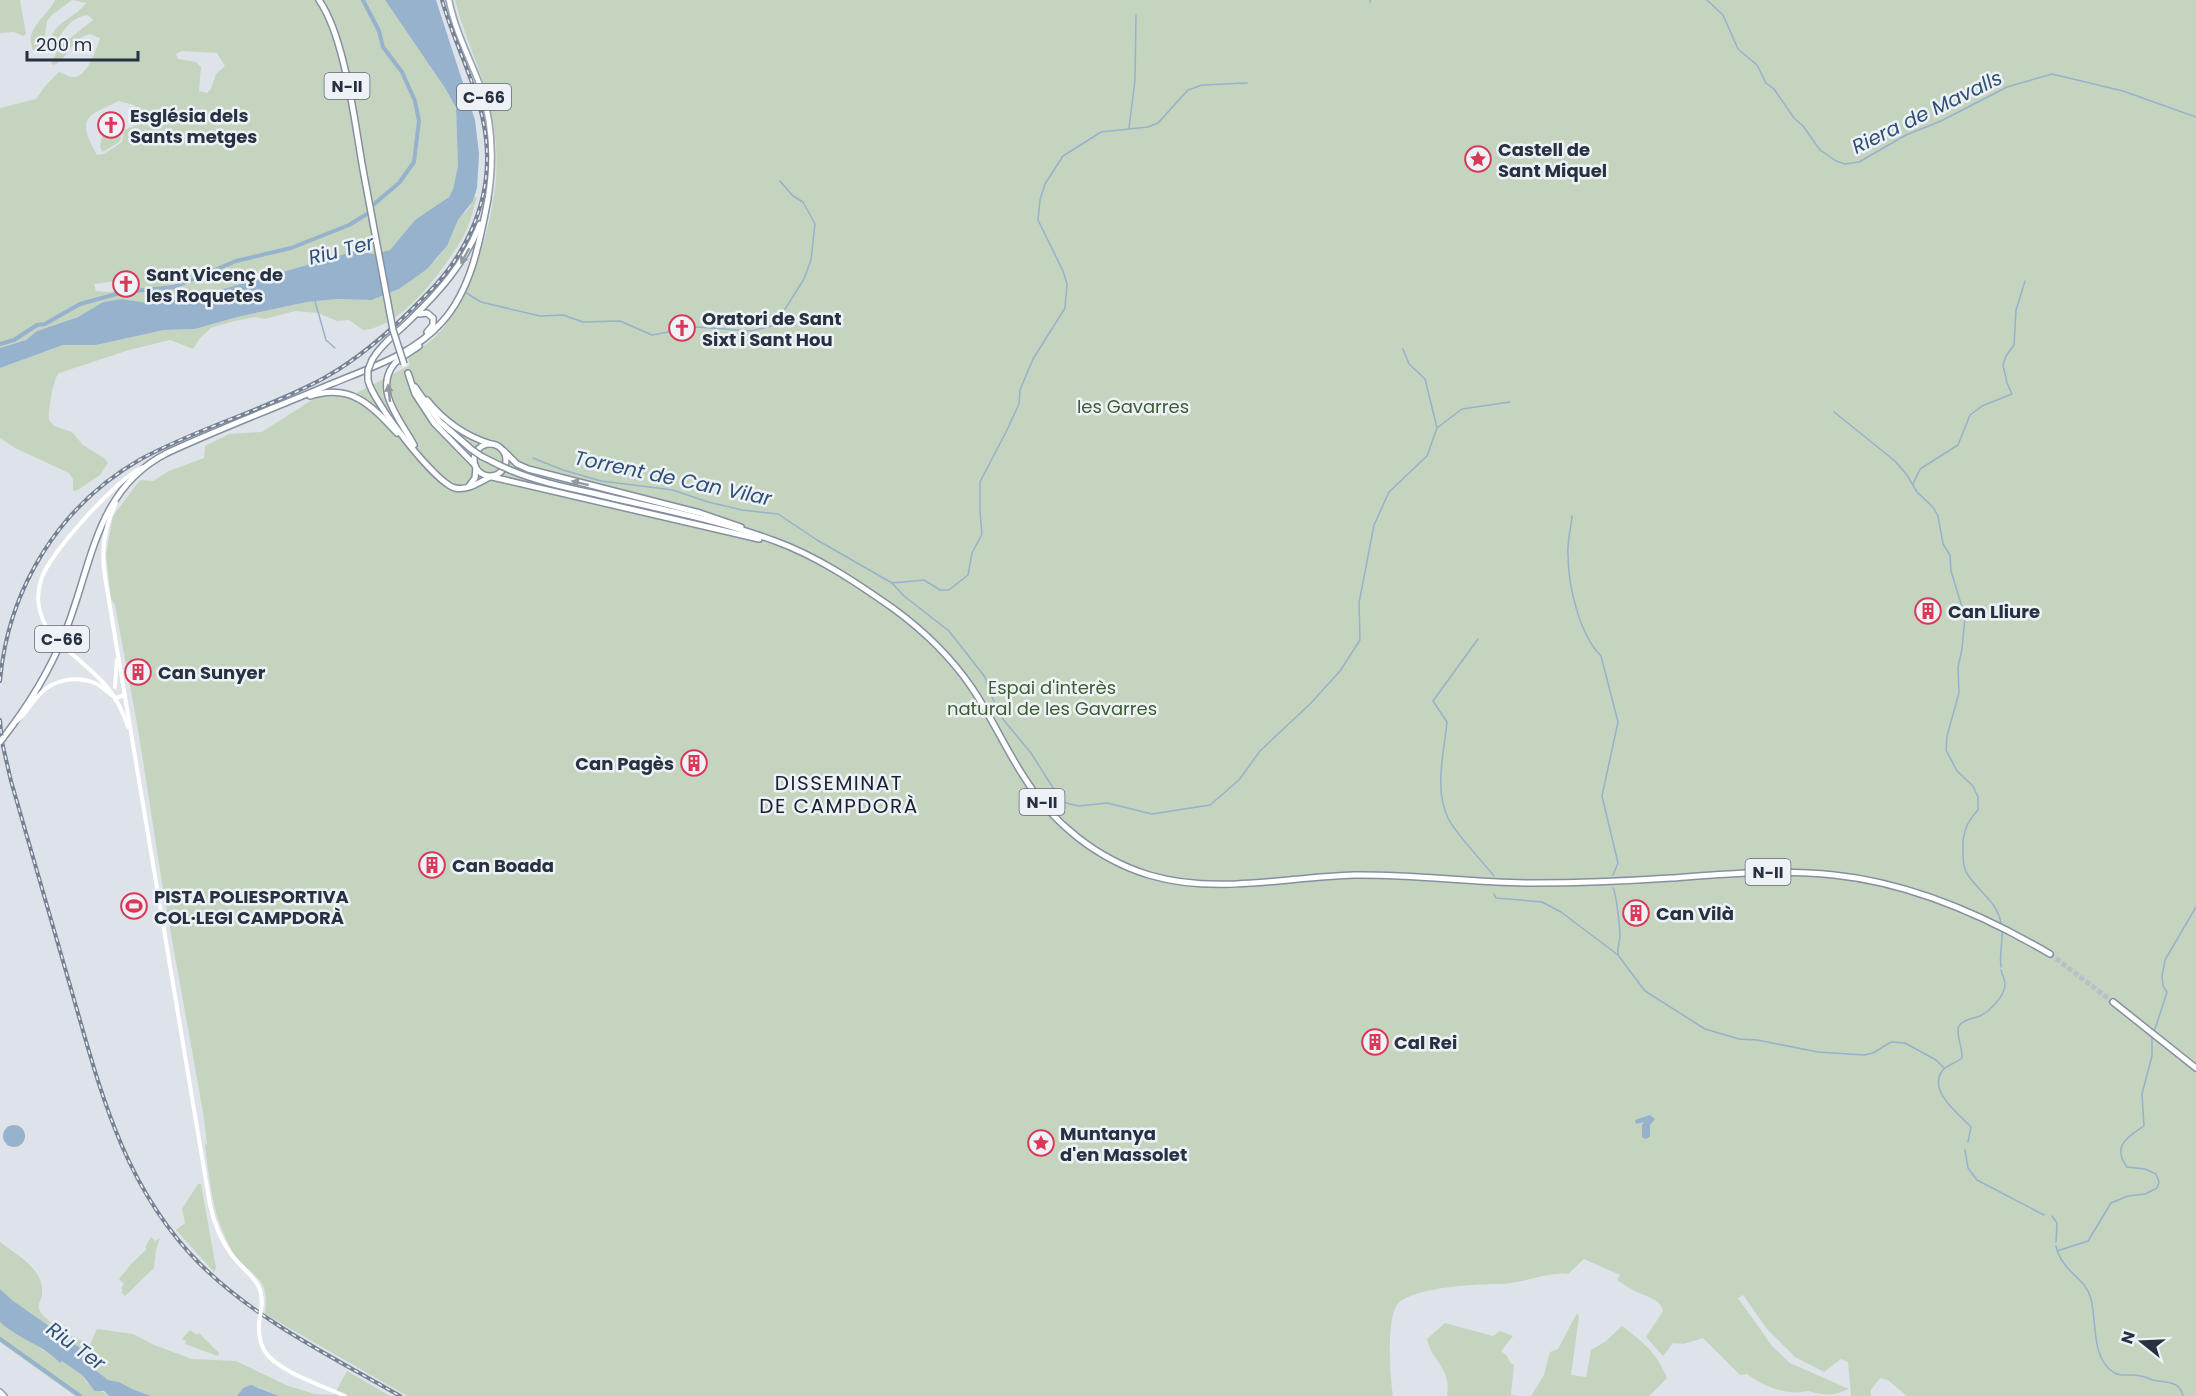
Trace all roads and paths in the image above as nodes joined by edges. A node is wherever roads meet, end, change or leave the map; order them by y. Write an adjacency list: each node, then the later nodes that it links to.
1 (319, 0): 7 (highway, N-II, bridge)
2 (449, 0): 3 (main road, C-66)
3 (488, 199): 4 (highway, one-way to 4); 5 (highway, C-66)
4 (410, 320): 6 (highway); 10 (highway, bridge)
5 (434, 330): 6 (highway, C-66); 12 (highway, one-way to 5)
6 (396, 356): 8 (highway, C-66)
7 (409, 376): 9 (highway); 14 (highway); 17 (highway, N-II, bridge)
8 (280, 405): 10 (highway); 13 (highway, C-66)
9 (491, 444): 11 (highway); 14 (highway)
10 (413, 448): 12 (highway)
11 (504, 451): 15 (highway); 17 (highway, one-way to 11)
12 (421, 458): 16 (highway)
13 (146, 465): 19 (street); 21 (street); 26 (highway, C-66)
14 (475, 465): 15 (highway); 16 (highway)
15 (491, 477): 16 (highway); 18 (highway)
16 (467, 487)
17 (753, 533): 18 (highway, N-II)
18 (800, 552): 29 (highway, N-II)
19 (56, 640)
20 (64, 647): 23 (street)
21 (117, 654): 22 (street); 23 (street)
22 (123, 687): 23 (street); 24 (street)
23 (114, 690): 25 (street)
24 (125, 695): 25 (street); 27 (street)
25 (116, 698): 26 (street); 27 (street)
26 (15, 723): 28 (highway, C-66, bridge)
27 (131, 735): 34 (street, bridge)
28 (0, 742)
29 (2050, 954)
30 (2114, 1002): 31 (highway)
31 (2196, 1068)
32 (0, 1392): 33 (main road)
33 (4, 1396)
34 (345, 1396)

